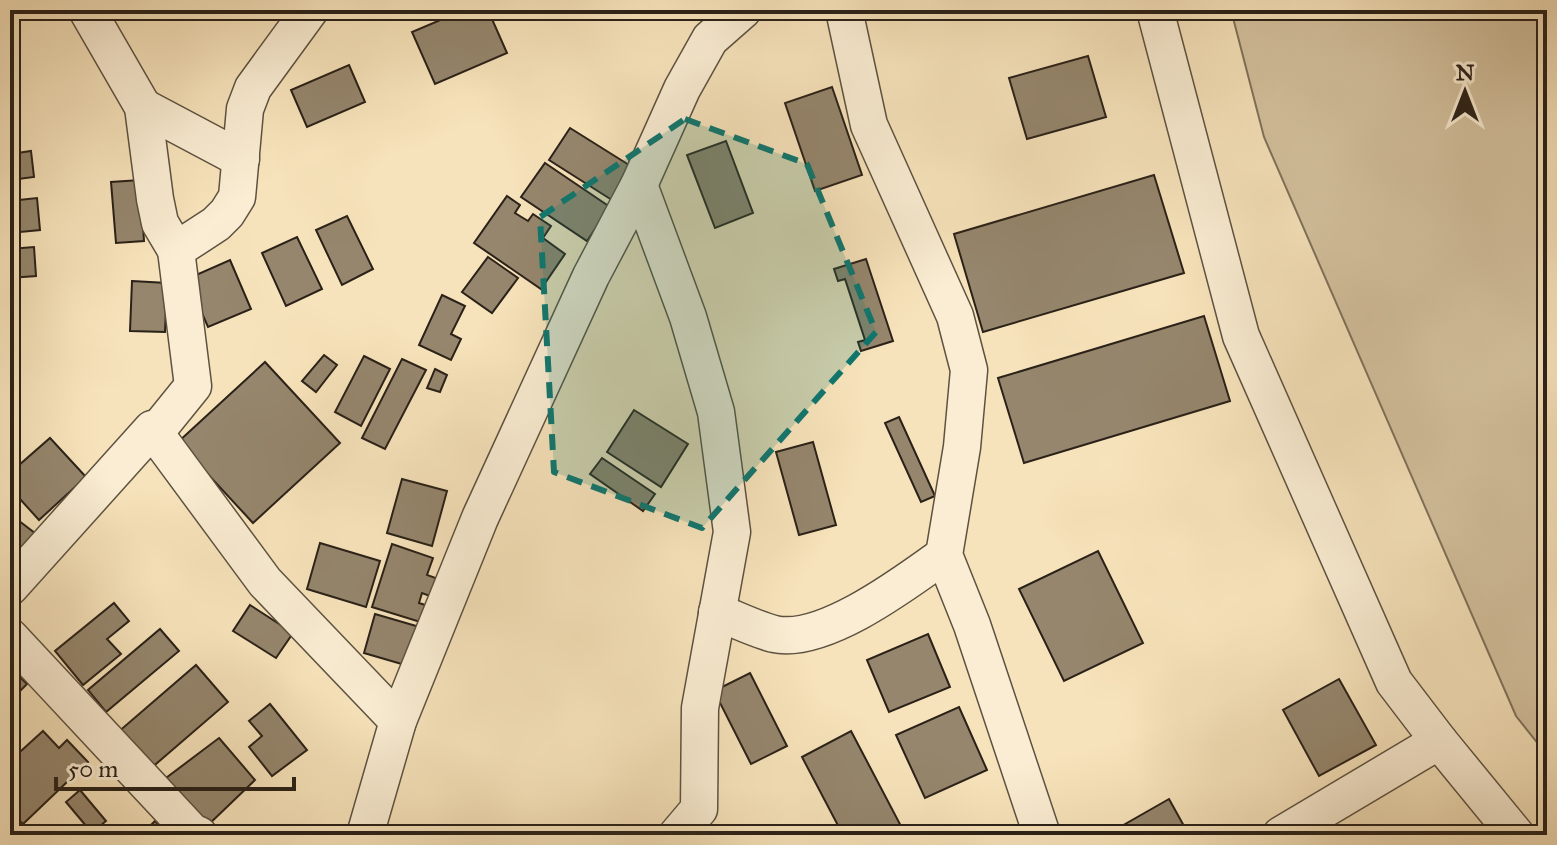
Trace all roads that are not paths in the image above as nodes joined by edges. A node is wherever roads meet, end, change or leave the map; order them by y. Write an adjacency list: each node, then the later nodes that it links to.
1 (87, 10): 7 (street)
2 (310, 10): 6 (street)
3 (743, 10): 10 (street)
4 (844, 10): 13 (street)
5 (1155, 10): 18 (street)
6 (247, 102): 8 (street); 9 (street)
7 (143, 107): 8 (street); 11 (street)
8 (185, 129): 9 (street)
9 (241, 159): 11 (street)
10 (639, 185): 15 (street); 17 (street)
11 (176, 250): 12 (street)
12 (155, 433): 14 (street); 17 (street)
13 (944, 555): 15 (street); 22 (street)
14 (10, 587)
15 (717, 612): 19 (street)
16 (10, 637): 20 (street)
17 (398, 721): 21 (street)
18 (1439, 741): 23 (street); 24 (street)
19 (692, 826)
20 (199, 835)
21 (365, 835)
22 (1042, 835)
23 (1281, 835)
24 (1516, 835)

